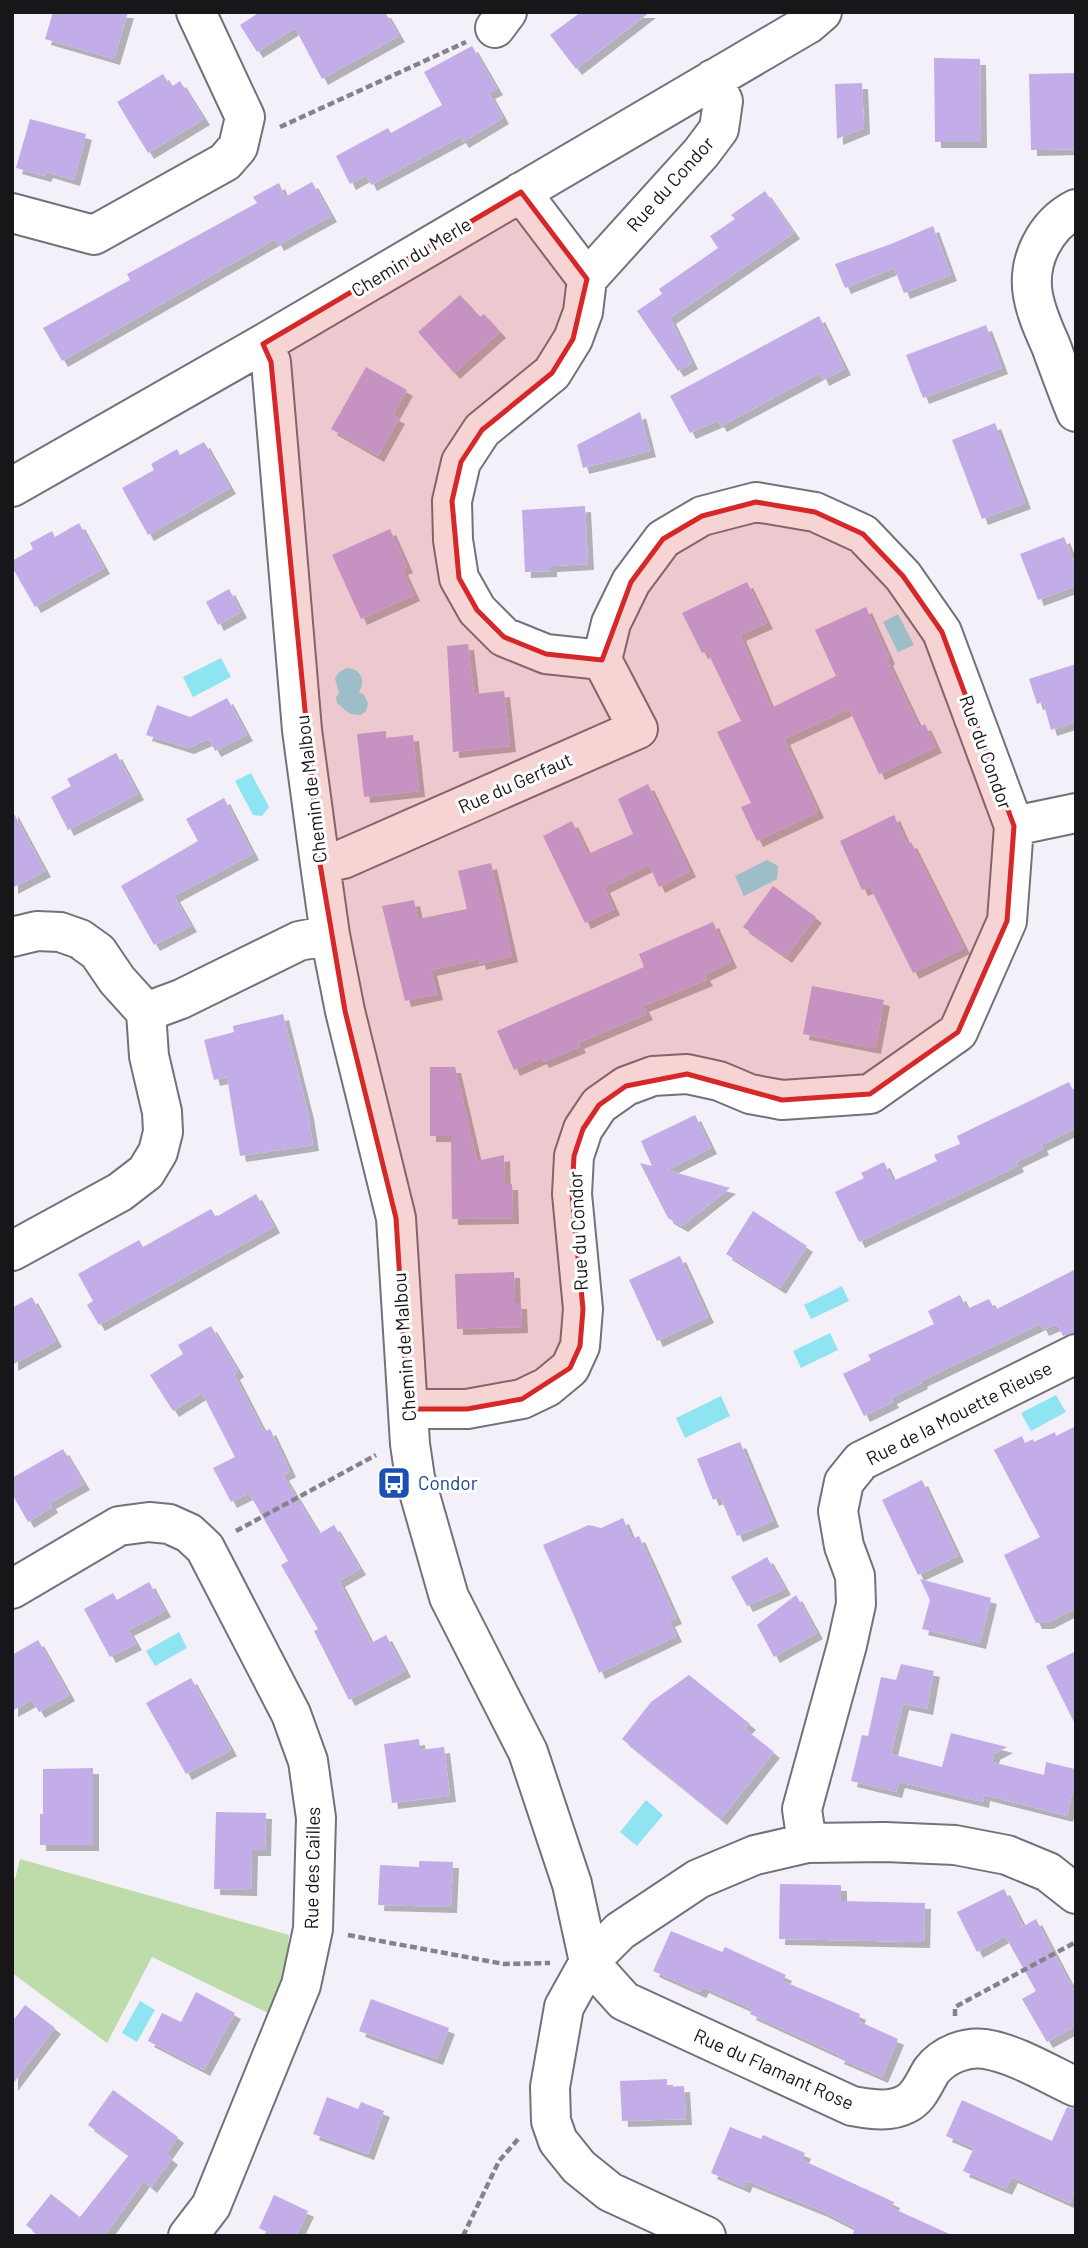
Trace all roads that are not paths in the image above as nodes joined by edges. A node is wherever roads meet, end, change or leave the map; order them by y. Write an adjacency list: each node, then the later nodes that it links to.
1 (196, 12): 7 (street)
2 (853, 12): 3 (street, Chemin du Merle)
3 (815, 18): 4 (street, Chemin du Merle)
4 (713, 79): 5 (street, Chemin du Merle); 8 (street, Rue du Condor)
5 (521, 192): 8 (street); 9 (street, Chemin du Merle)
6 (1076, 209): 10 (street)
7 (12, 213)
8 (587, 279): 12 (street)
9 (263, 344): 11 (street, Chemin du Merle); 15 (street, Chemin de Malbou)
10 (1076, 412)
11 (12, 487)
12 (602, 660): 14 (street, Rue du Condor); 15 (street, Rue du Gerfaut)
13 (1076, 813): 14 (street)
14 (1014, 826): 21 (street, Rue du Condor)
15 (320, 864): 16 (street, Chemin de Malbou)
16 (330, 935): 18 (street); 21 (street, Chemin de Malbou)
17 (12, 937): 18 (street)
18 (146, 1012): 19 (street)
19 (12, 1251)
20 (1076, 1354): 23 (street, Rue de la Mouette Rieuse)
21 (409, 1426): 25 (street, Chemin de Malbou)
22 (12, 1589): 27 (street, Rue des Cailles)
23 (807, 1843): 24 (street); 25 (street)
24 (1076, 1894)
25 (589, 1962): 26 (street, Rue du Flamant Rose); 28 (street)
26 (1076, 2087)
27 (188, 2236)
28 (706, 2236)

